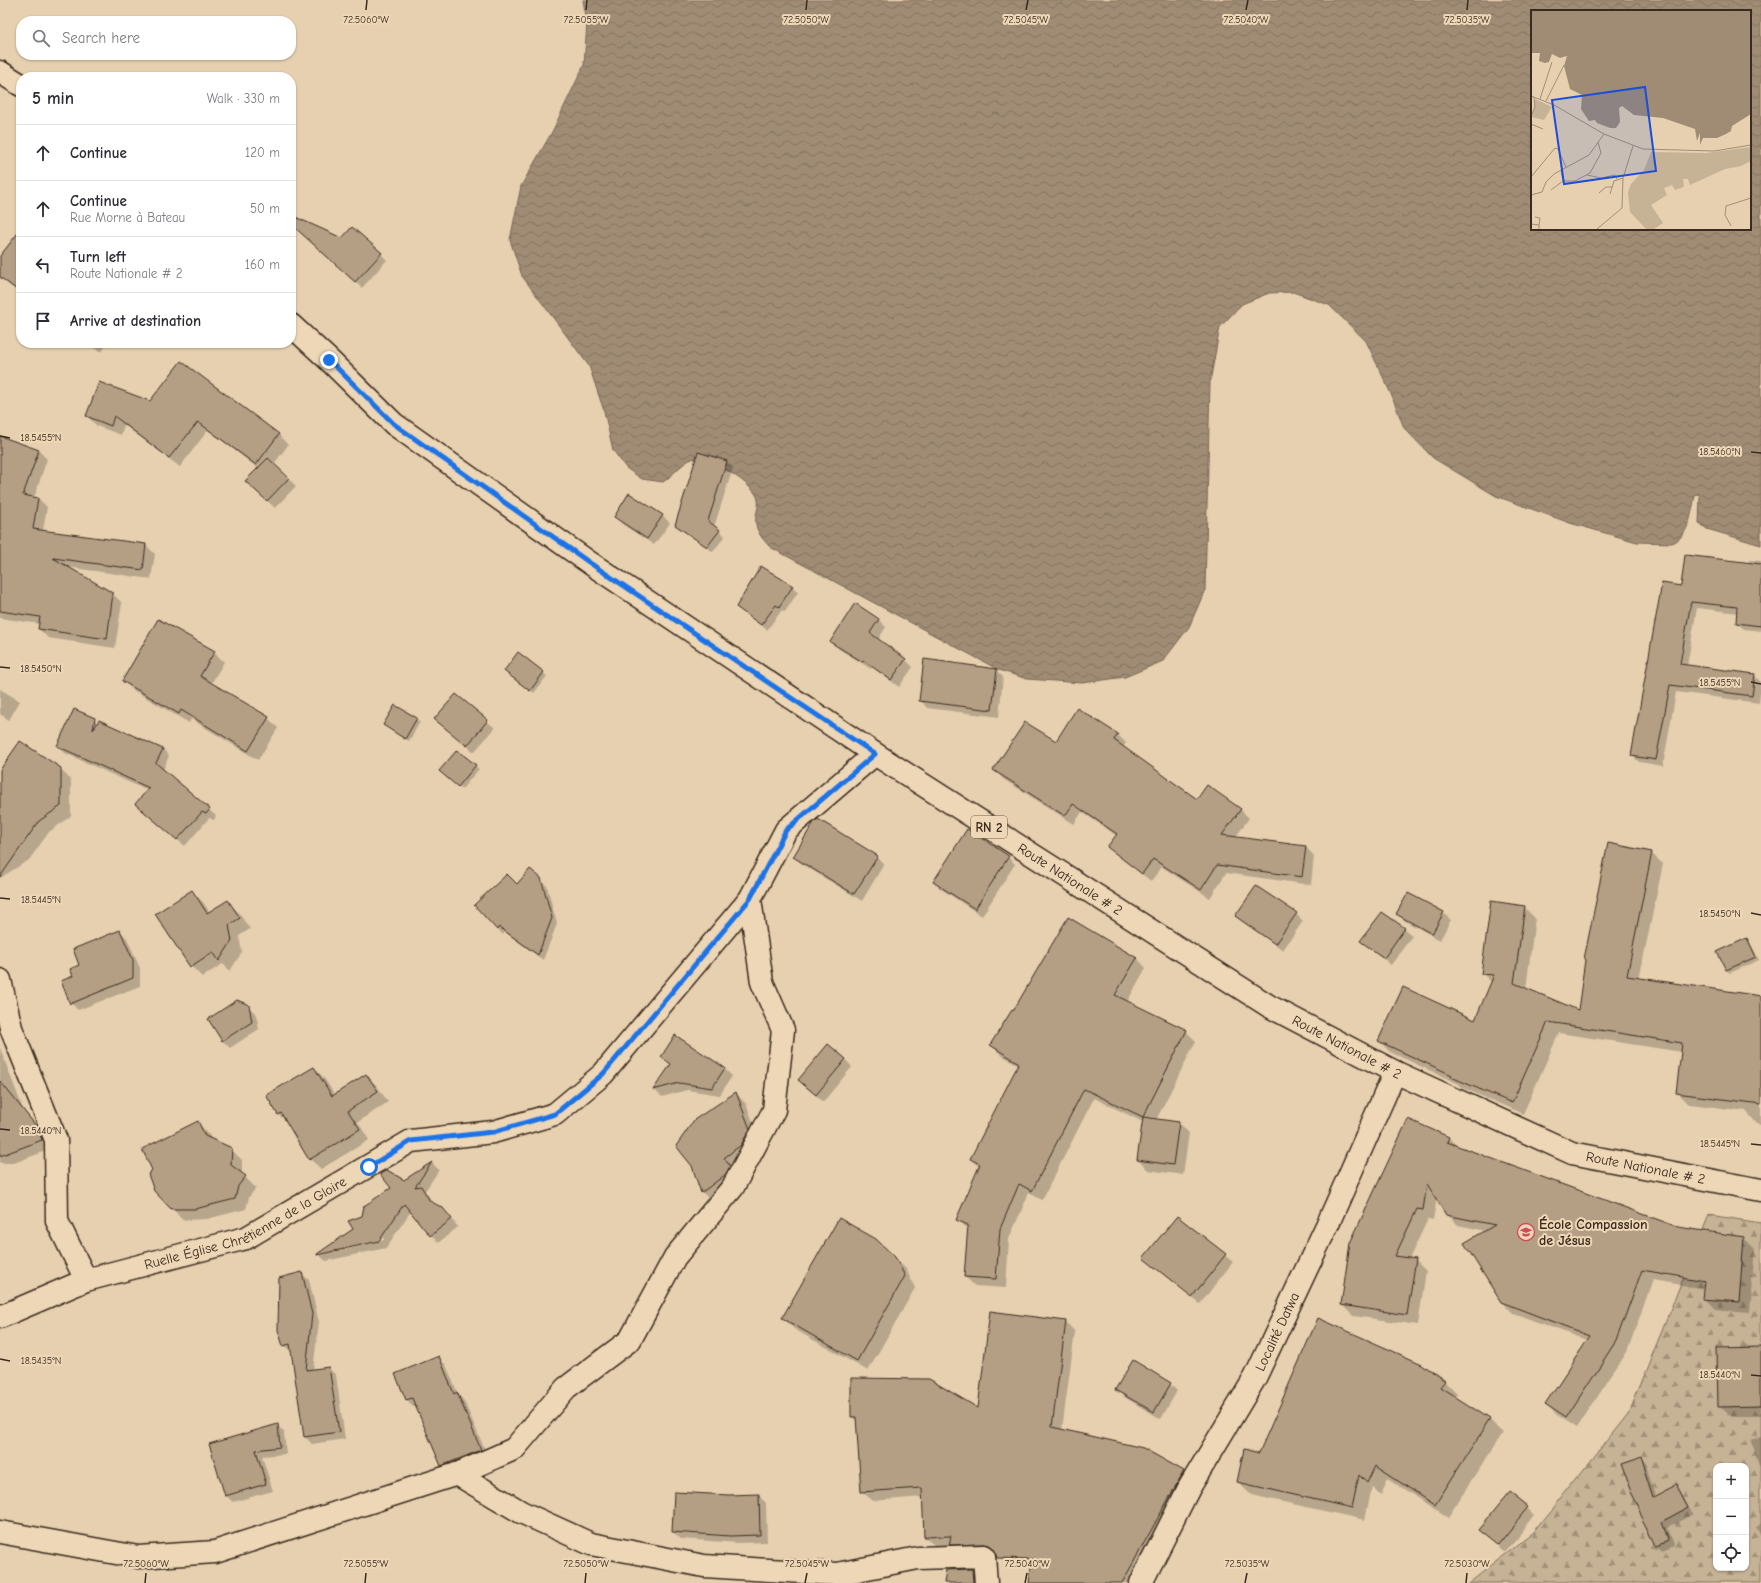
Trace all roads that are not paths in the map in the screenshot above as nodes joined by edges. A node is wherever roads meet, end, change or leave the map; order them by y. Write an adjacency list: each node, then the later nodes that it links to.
1 (0, 72): 2 (street)
2 (16, 82)
3 (296, 330): 4 (street, Route Nationale # 2 / RN 2)
4 (875, 754): 5 (street, Ruelle Église Chrétienne de la Gloire); 7 (street, Route Nationale # 2 / RN 2)
5 (750, 899): 9 (street, Ruelle Église Chrétienne de la Gloire); 11 (street)
6 (0, 980): 9 (street)
7 (1395, 1072): 8 (street, Route Nationale # 2 / RN 2); 14 (street, Localité Datwa)
8 (1761, 1190)
9 (86, 1280): 10 (street, Ruelle Église Chrétienne de la Gloire)
10 (0, 1317)
11 (457, 1474): 12 (street); 13 (street)
12 (0, 1532)
13 (986, 1583)
14 (1141, 1583)

